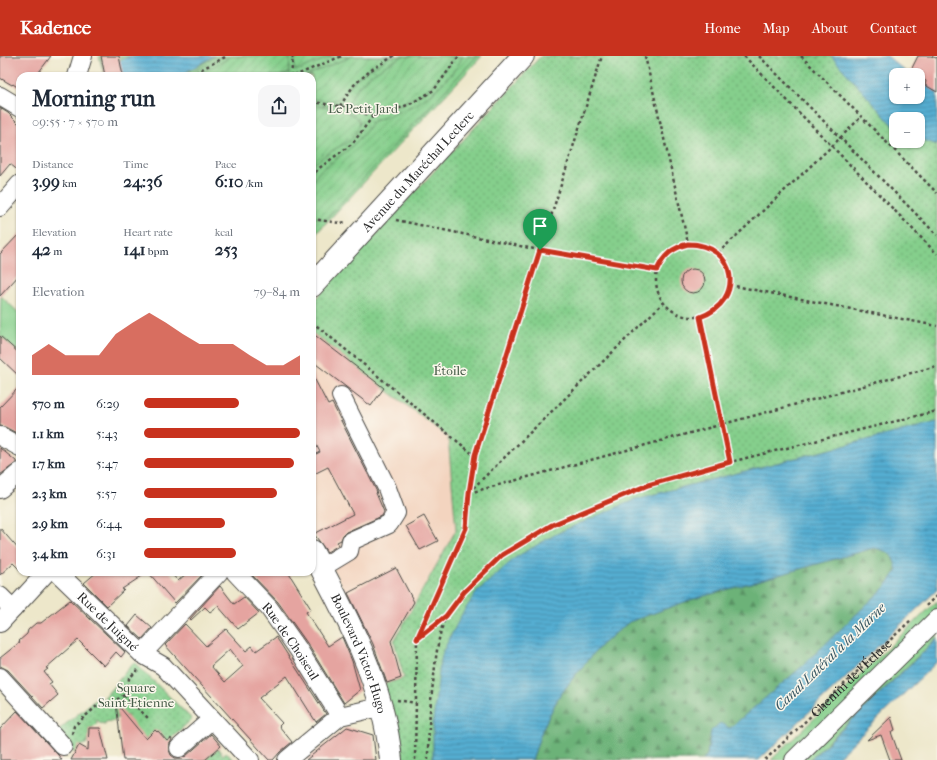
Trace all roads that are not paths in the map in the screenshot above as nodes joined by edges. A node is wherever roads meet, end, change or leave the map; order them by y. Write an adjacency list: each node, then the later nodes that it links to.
1 (83, 56): 3 (street)
2 (524, 56): 8 (main road, Avenue du Maréchal Leclerc)
3 (78, 72)
4 (0, 96): 5 (street)
5 (16, 106)
6 (16, 189): 7 (street)
7 (0, 207)
8 (316, 282)
9 (341, 396): 14 (street)
10 (0, 436): 11 (street)
11 (16, 445)
12 (16, 475): 13 (street)
13 (0, 489)
14 (317, 560): 25 (main road, Boulevard Victor Hugo)
15 (43, 576): 20 (street)
16 (60, 576): 23 (street, Rue de Juigné)
17 (215, 576): 23 (street)
18 (239, 576): 26 (street, Rue de Choiseul)
19 (0, 596): 20 (street)
20 (13, 609): 22 (street)
21 (931, 613): 33 (street, Chemin de l'Écluse)
22 (0, 623)
23 (141, 661): 27 (street, Rue de Juigné)
24 (0, 677): 28 (street)
25 (386, 703): 26 (street); 32 (main road, Boulevard Victor Hugo)
26 (340, 716): 31 (street)
27 (212, 719): 29 (street); 30 (street, Rue de Juigné)
28 (63, 746)
29 (179, 748)
30 (250, 760)
31 (286, 760)
32 (391, 760)
33 (794, 760)

